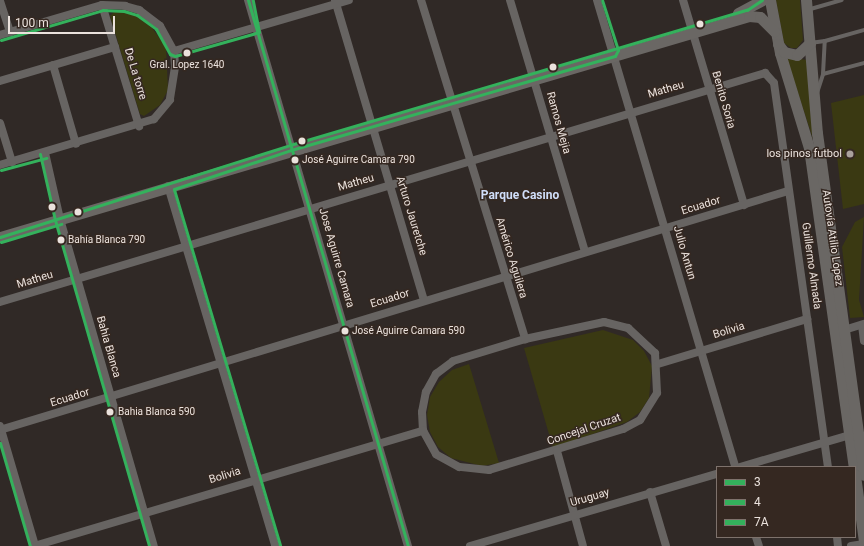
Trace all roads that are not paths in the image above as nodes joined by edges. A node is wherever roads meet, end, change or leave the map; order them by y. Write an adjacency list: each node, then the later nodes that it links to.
1 (0, 0): 19 (street)
2 (248, 0): 15 (street, Jose Aguirre Camara)
3 (349, 0): 11 (street)
4 (421, 0): 34 (street, Américo Aguilera)
5 (510, 0): 31 (street, Ramos Mejia)
6 (597, 0): 26 (street, Julio Antun)
7 (683, 0): 16 (street, Benito Soria)
8 (762, 0): 12 (main road)
9 (770, 0): 17 (main road, Autovía Atilio López)
10 (842, 0): 14 (lane)
11 (335, 2): 15 (street); 38 (street, Arturo Jauretche)
12 (753, 4): 16 (main road)
13 (102, 5): 19 (street); 24 (street, De La torre); 25 (street)
14 (807, 5): 22 (main road, Autovía Atilio López)
15 (256, 28): 25 (street); 42 (street, Jose Aguirre Camara)
16 (692, 29): 17 (main road); 26 (main road); 33 (street, Benito Soria)
17 (774, 30): 23 (main road, Autovía Atilio López)
18 (864, 30): 21 (lane)
19 (10, 32): 20 (street)
20 (0, 35)
21 (825, 41): 22 (lane); 30 (lane)
22 (810, 43): 23 (main road); 35 (main road, Autovía Atilio López)
23 (777, 44): 73 (main road, Autovía Atilio López)
24 (115, 47): 28 (street); 39 (street, De La torre)
25 (174, 52): 39 (street)
26 (614, 53): 31 (main road); 36 (street, Julio Antun)
27 (864, 63): 30 (lane)
28 (53, 65): 32 (street); 41 (street)
29 (765, 73): 33 (street, Matheu); 49 (street, Guillermo Almada)
30 (823, 74): 35 (lane)
31 (533, 78): 34 (main road); 40 (street, Ramos Mejia)
32 (0, 81)
33 (708, 90): 36 (street, Matheu); 50 (street, Benito Soria)
34 (452, 101): 38 (main road); 44 (street, Américo Aguilera)
35 (814, 103): 64 (main road, Autovía Atilio López)
36 (631, 112): 40 (street, Matheu); 53 (street, Julio Antun)
37 (0, 123): 45 (street)
38 (372, 124): 42 (main road); 47 (street, Arturo Jauretche)
39 (139, 126): 41 (street)
40 (549, 135): 44 (street, Matheu); 56 (street, Ramos Mejia)
41 (76, 144): 43 (street)
42 (291, 148): 48 (main road); 51 (street, Jose Aguirre Camara)
43 (45, 154): 45 (street); 52 (street, Bahia Blanca)
44 (470, 159): 47 (street, Matheu); 57 (street, Américo Aguilera)
45 (12, 162): 46 (street)
46 (0, 166)
47 (390, 184): 51 (street, Matheu); 59 (street, Arturo Jauretche)
48 (168, 186): 52 (main road); 55 (street)
49 (788, 191): 50 (street, Ecuador); 61 (street, Guillermo Almada)
50 (744, 205): 53 (street, Ecuador)
51 (309, 208): 55 (street, Matheu); 63 (street, Jose Aguirre Camara)
52 (60, 219): 54 (main road); 58 (street, Bahia Blanca)
53 (666, 228): 56 (street, Ecuador); 67 (street, Julio Antun)
54 (0, 237)
55 (186, 247): 58 (street, Matheu); 68 (street)
56 (586, 252): 57 (street, Ecuador)
57 (504, 276): 59 (street, Ecuador); 65 (street, Américo Aguilera)
58 (78, 278): 60 (street, Matheu); 70 (street, Bahia Blanca)
59 (424, 300): 63 (street, Ecuador)
60 (0, 302)
61 (807, 319): 67 (street, Bolivia); 74 (street, Guillermo Almada)
62 (863, 324): 64 (street); 66 (street)
63 (344, 325): 68 (street, Ecuador); 75 (street, Jose Aguirre Camara)
64 (844, 330): 80 (main road, Autovía Atilio López)
65 (525, 339): 69 (street, Concejal Cruzat); 72 (street, Concejal Cruzat)
66 (864, 340)
67 (701, 351): 69 (street, Bolivia); 77 (street, Julio Antun)
68 (221, 363): 70 (street, Ecuador); 82 (street)
69 (658, 364): 76 (street, Concejal Cruzat)
70 (111, 397): 71 (street, Ecuador); 84 (street, Bahia Blanca)
71 (0, 429): 88 (street)
72 (423, 431): 75 (street, Bolivia); 76 (street, Concejal Cruzat)
73 (850, 435): 74 (street); 80 (main road, Autovía Atilio López)
74 (825, 442): 78 (street); 79 (street, Guillermo Almada)
75 (378, 443): 82 (street, Bolivia); 91 (street, Jose Aguirre Camara)
76 (556, 451): 85 (street)
77 (735, 466)
78 (743, 466)
79 (828, 466)
80 (860, 472): 87 (main road, Autovía Atilio López)
81 (716, 474): 83 (street, Uruguay)
82 (255, 479): 84 (street, Bolivia); 90 (street)
83 (650, 492): 85 (street, Uruguay); 94 (street)
84 (144, 512): 88 (street, Bolivia); 89 (street, Bahia Blanca)
85 (573, 514): 86 (street, Uruguay); 93 (street)
86 (493, 543): 92 (street, Uruguay)
87 (864, 543): 95 (street)
88 (35, 546)
89 (154, 546)
90 (275, 546)
91 (408, 546)
92 (470, 546)
93 (583, 546)
94 (666, 546)
95 (851, 546)

